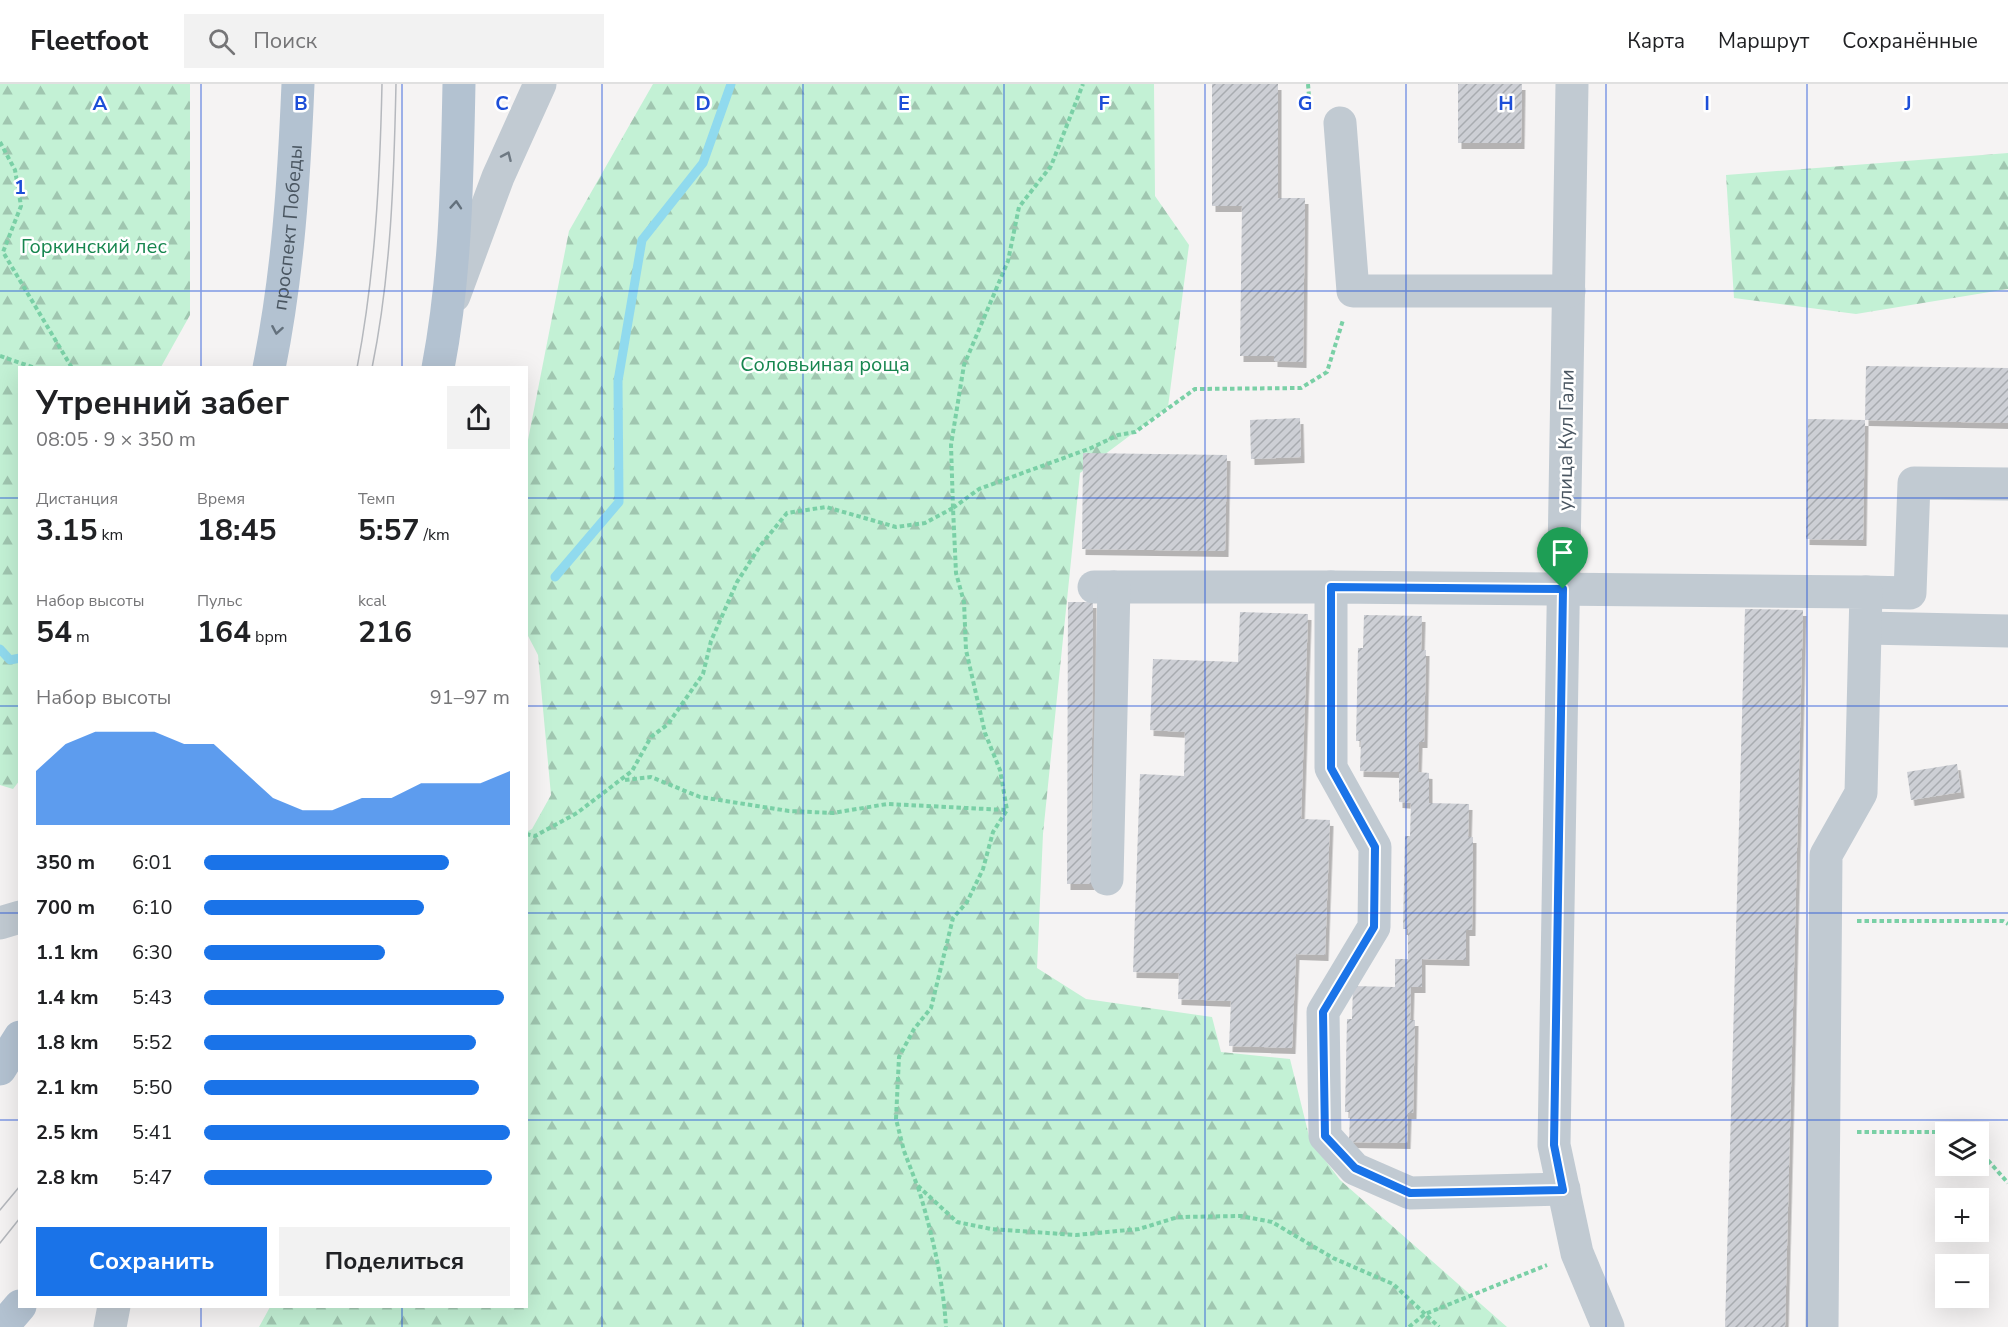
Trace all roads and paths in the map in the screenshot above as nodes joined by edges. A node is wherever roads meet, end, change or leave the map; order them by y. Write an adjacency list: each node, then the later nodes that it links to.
1 (298, 84): 14 (main road, проспект Победы, one-way to 14)
2 (459, 84): 10 (main road, one-way to 2)
3 (540, 84): 10 (street, one-way to 3)
4 (1083, 84): 17 (path)
5 (1572, 84): 9 (street, улица Кул Гали)
6 (1340, 123): 8 (street)
7 (0, 142): 13 (path)
8 (1353, 291): 9 (street); 17 (path)
9 (1569, 291): 19 (street, улица Кул Гали)
10 (449, 309): 15 (main road)
11 (0, 356): 12 (path)
12 (29, 366)
13 (71, 366)
14 (270, 366)
15 (438, 366)
16 (2008, 484): 20 (street)
17 (952, 508): 23 (path); 24 (path)
18 (1331, 587): 19 (street); 26 (street); 38 (street)
19 (1563, 589): 20 (street); 38 (street, улица Кул Гали)
20 (1866, 592): 21 (street)
21 (1866, 628): 22 (street); 28 (street)
22 (2008, 631)
23 (621, 781): 24 (path); 25 (path)
24 (1007, 810): 37 (path)
25 (528, 834)
26 (1107, 879)
27 (18, 918): 29 (street)
28 (1826, 921): 30 (path); 33 (street)
29 (0, 923)
30 (2008, 924)
31 (18, 1040): 32 (main road)
32 (0, 1069)
33 (1824, 1132): 34 (path); 49 (street)
34 (1935, 1132)
35 (1989, 1161): 36 (path)
36 (2008, 1183)
37 (917, 1185): 42 (path); 45 (path)
38 (1563, 1190): 39 (street, улица Кул Гали)
39 (1576, 1253): 42 (path); 48 (street, улица Кул Гали)
40 (18, 1308): 43 (main road)
41 (114, 1308): 44 (street)
42 (1425, 1314): 46 (path); 47 (path)
43 (2, 1327)
44 (110, 1327)
45 (946, 1327)
46 (1409, 1327)
47 (1439, 1327)
48 (1608, 1327)
49 (1822, 1327)

